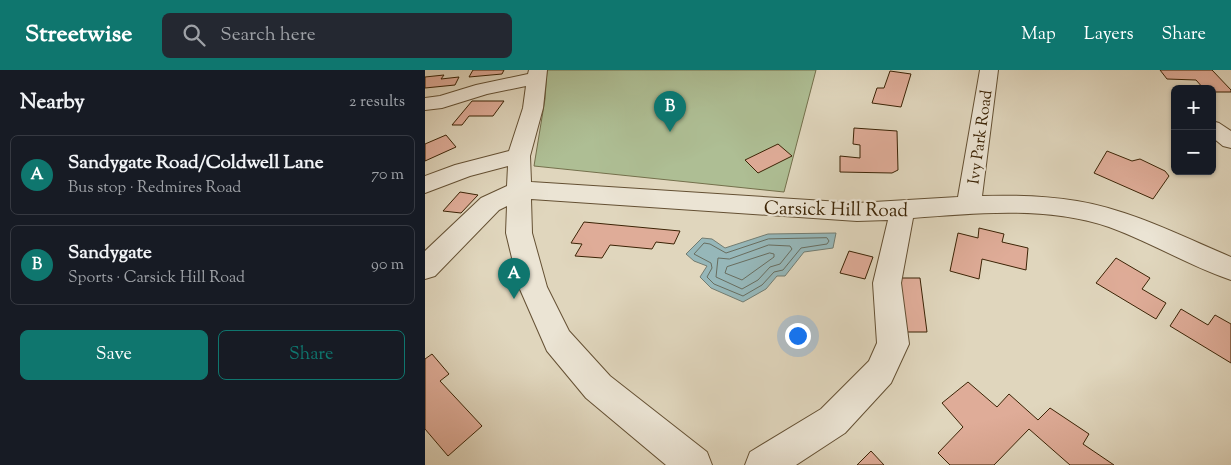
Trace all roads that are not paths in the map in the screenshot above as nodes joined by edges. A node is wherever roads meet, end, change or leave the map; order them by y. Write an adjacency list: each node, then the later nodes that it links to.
1 (989, 70): 10 (street, Ivy Park Road)
2 (538, 74): 3 (street); 7 (street)
3 (433, 103): 4 (street)
4 (426, 125)
5 (1216, 130): 6 (street)
6 (1231, 141)
7 (519, 156): 8 (street); 9 (street)
8 (425, 186)
9 (519, 190): 11 (street, Carsick Hill Road); 12 (street); 14 (street)
10 (969, 204): 11 (street, Carsick Hill Road); 13 (street, Carsick Hill Road)
11 (902, 212): 15 (street)
12 (425, 268)
13 (1231, 269)
14 (694, 465)
15 (763, 465)

